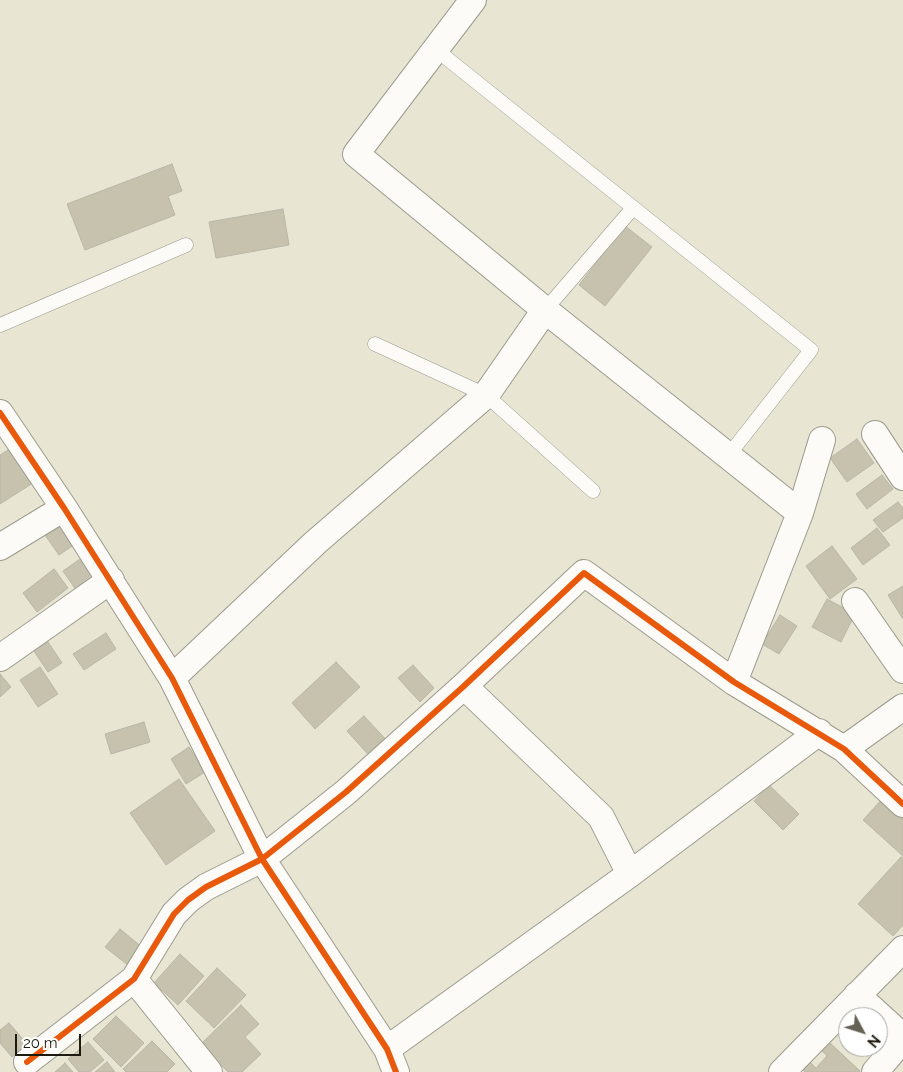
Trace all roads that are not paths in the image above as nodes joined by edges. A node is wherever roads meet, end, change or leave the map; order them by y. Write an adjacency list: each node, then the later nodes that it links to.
1 (473, 0): 2 (street)
2 (434, 48): 3 (lane); 5 (street)
3 (633, 208): 5 (lane); 12 (lane)
4 (186, 245): 6 (lane)
5 (545, 310): 8 (street); 12 (street)
6 (0, 326)
7 (375, 344): 8 (lane)
8 (486, 395): 14 (lane); 22 (street)
9 (0, 413): 15 (street)
10 (875, 434): 13 (street)
11 (822, 440): 16 (street)
12 (728, 456): 16 (street)
13 (903, 477)
14 (593, 491)
15 (64, 508): 17 (street); 18 (street)
16 (800, 513): 23 (street)
17 (0, 547)
18 (111, 580): 20 (street); 22 (street)
19 (855, 601): 21 (street)
20 (0, 658)
21 (903, 670)
22 (172, 678): 29 (street)
23 (734, 682): 24 (street); 26 (street)
24 (464, 686): 29 (street); 30 (street)
25 (903, 707): 27 (street)
26 (820, 732): 27 (street); 30 (street)
27 (844, 749): 28 (street)
28 (903, 804)
29 (262, 859): 32 (street); 35 (street)
30 (630, 874): 35 (street)
31 (903, 949): 33 (street)
32 (134, 979): 36 (street); 37 (street)
33 (857, 995): 34 (street); 38 (street)
34 (903, 1038): 39 (street)
35 (392, 1060)
36 (27, 1062)
37 (209, 1072)
38 (782, 1072)
39 (875, 1072)

